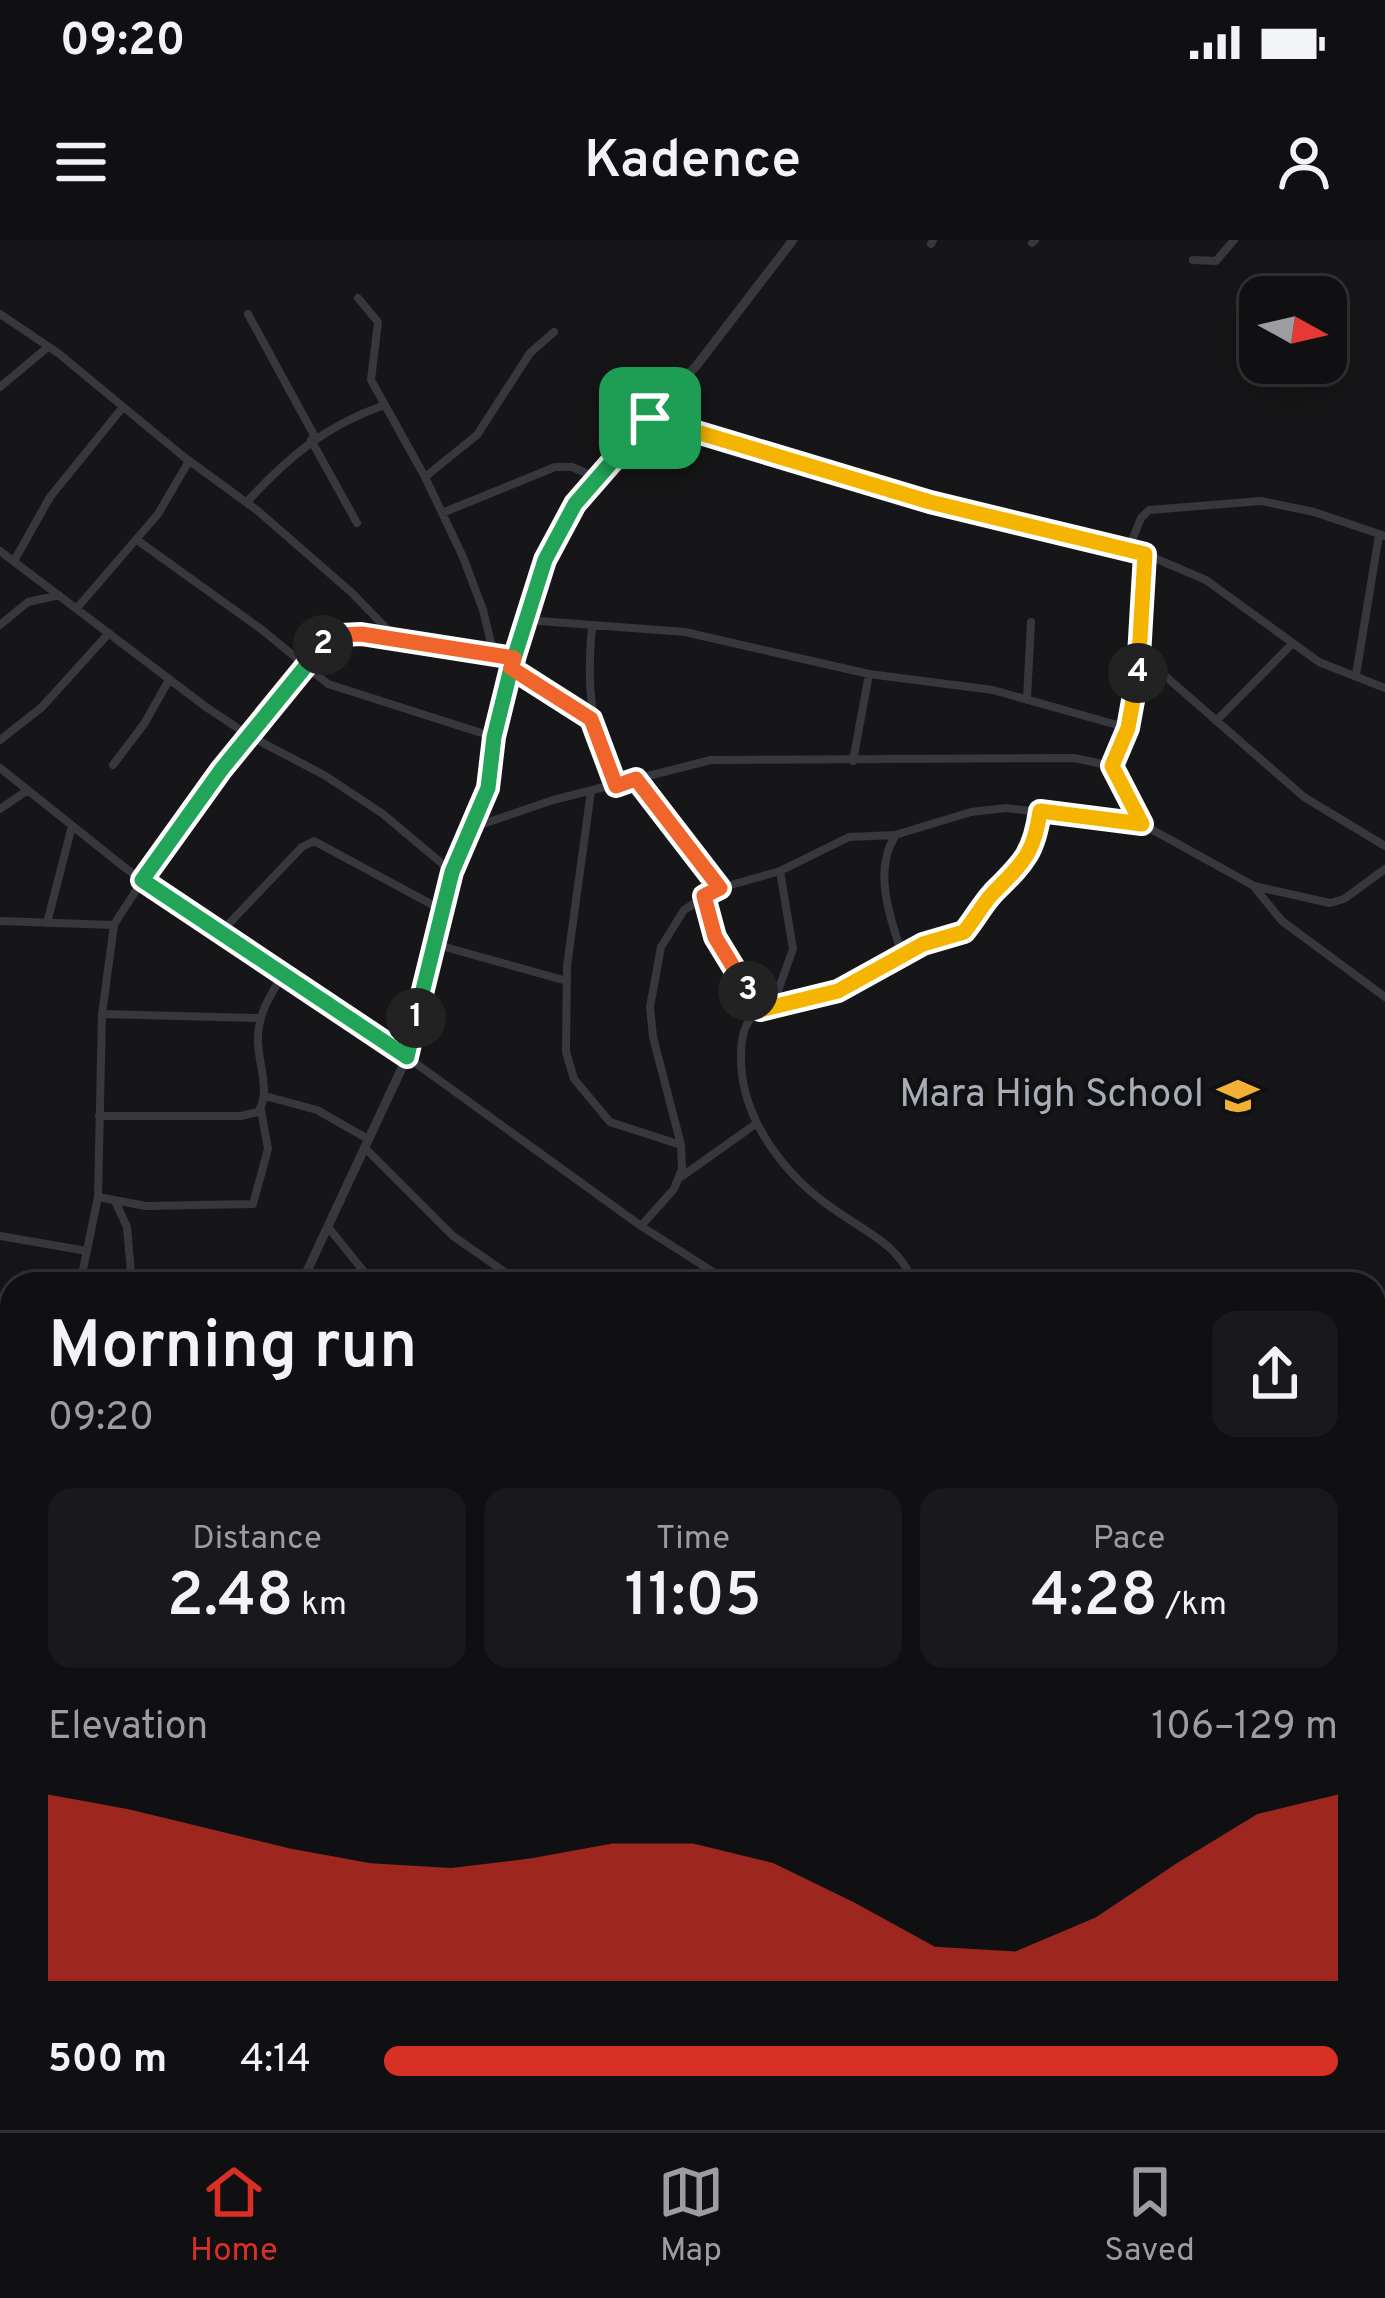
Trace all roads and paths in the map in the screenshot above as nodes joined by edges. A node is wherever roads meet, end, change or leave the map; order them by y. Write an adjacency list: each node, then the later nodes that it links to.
1 (793, 240): 12 (street)
2 (1234, 240): 3 (street)
3 (1193, 260)
4 (358, 298): 10 (street)
5 (0, 314): 8 (street)
6 (248, 314): 13 (street)
7 (554, 332): 15 (street)
8 (48, 347): 9 (street); 11 (street)
9 (0, 387)
10 (382, 406): 13 (street); 15 (street)
11 (124, 407): 14 (street); 25 (street)
12 (650, 418): 16 (street); 22 (street)
13 (313, 438): 17 (street); 19 (street)
14 (189, 461): 17 (street); 21 (street)
15 (425, 477): 18 (street)
16 (596, 477): 18 (street); 28 (street)
17 (247, 502): 33 (street)
18 (442, 513): 35 (street)
19 (356, 524)
20 (1382, 536): 22 (street); 40 (street)
21 (137, 540): 27 (street); 38 (street)
22 (1129, 549): 24 (street)
23 (0, 550): 25 (street)
24 (1145, 554): 34 (street); 36 (street)
25 (14, 561): 26 (street)
26 (59, 595): 27 (street); 30 (street)
27 (77, 608): 32 (street)
28 (525, 620): 31 (street); 37 (street)
29 (1031, 622): 43 (street)
30 (0, 625)
31 (592, 627): 39 (street); 44 (street)
32 (110, 633): 41 (street); 49 (street)
33 (394, 636): 35 (street); 38 (street)
34 (1292, 644): 40 (street); 45 (street)
35 (494, 655): 37 (street)
36 (1141, 655): 45 (street); 46 (street)
37 (512, 663): 44 (street); 48 (street)
38 (303, 666): 47 (street); 48 (street)
39 (869, 674): 43 (street); 50 (street)
40 (1356, 675): 42 (street)
41 (170, 680): 47 (street); 51 (street)
42 (1385, 688)
43 (1027, 698): 46 (street)
44 (591, 719): 55 (street)
45 (1216, 721): 64 (street)
46 (1128, 728): 52 (street)
47 (248, 735): 67 (street); 68 (street)
48 (494, 737): 62 (street)
49 (0, 740)
50 (854, 761): 52 (street); 54 (street)
51 (113, 765)
52 (1112, 766): 60 (street)
53 (0, 768): 56 (street)
54 (636, 779): 55 (street); 70 (street)
55 (616, 786): 57 (street)
56 (28, 790): 58 (street); 61 (street)
57 (591, 790): 62 (street); 80 (street)
58 (0, 809)
59 (1040, 811): 60 (street); 63 (street); 78 (street)
60 (1142, 824): 69 (street)
61 (72, 826): 68 (street); 74 (street)
62 (471, 828): 67 (street)
63 (895, 835): 66 (street); 78 (street)
64 (1385, 846)
65 (1385, 869): 69 (street)
66 (781, 871): 70 (street); 82 (street)
67 (452, 872): 72 (street)
68 (142, 880): 75 (street); 76 (street)
69 (1254, 886): 81 (street)
70 (720, 888): 71 (street)
71 (704, 896): 83 (street); 92 (street)
72 (442, 910): 76 (street); 77 (street)
73 (0, 921): 74 (street)
74 (47, 923): 75 (street)
75 (114, 925): 84 (street)
76 (219, 934): 79 (street)
77 (434, 944): 80 (street); 86 (street)
78 (902, 954): 82 (street)
79 (282, 976): 85 (street); 86 (street)
80 (566, 981): 92 (street)
81 (1385, 998)
82 (773, 1005): 83 (street)
83 (760, 1010): 90 (street)
84 (102, 1014): 85 (street); 89 (street)
85 (260, 1018): 87 (street)
86 (407, 1057): 91 (street); 96 (street)
87 (265, 1096): 88 (street); 91 (street)
88 (261, 1110): 89 (street); 95 (street)
89 (99, 1116): 94 (street)
90 (757, 1123): 93 (street); 106 (street)
91 (366, 1143): 97 (street); 104 (street)
92 (681, 1144): 93 (street)
93 (681, 1177): 96 (street)
94 (98, 1198): 95 (street); 99 (street)
95 (116, 1202): 101 (street)
96 (640, 1226): 105 (street)
97 (328, 1227): 102 (street); 103 (street)
98 (0, 1236): 99 (street)
99 (87, 1251): 100 (street)
100 (83, 1272)
101 (131, 1272)
102 (307, 1272)
103 (364, 1272)
104 (505, 1272)
105 (713, 1272)
106 (907, 1272)

